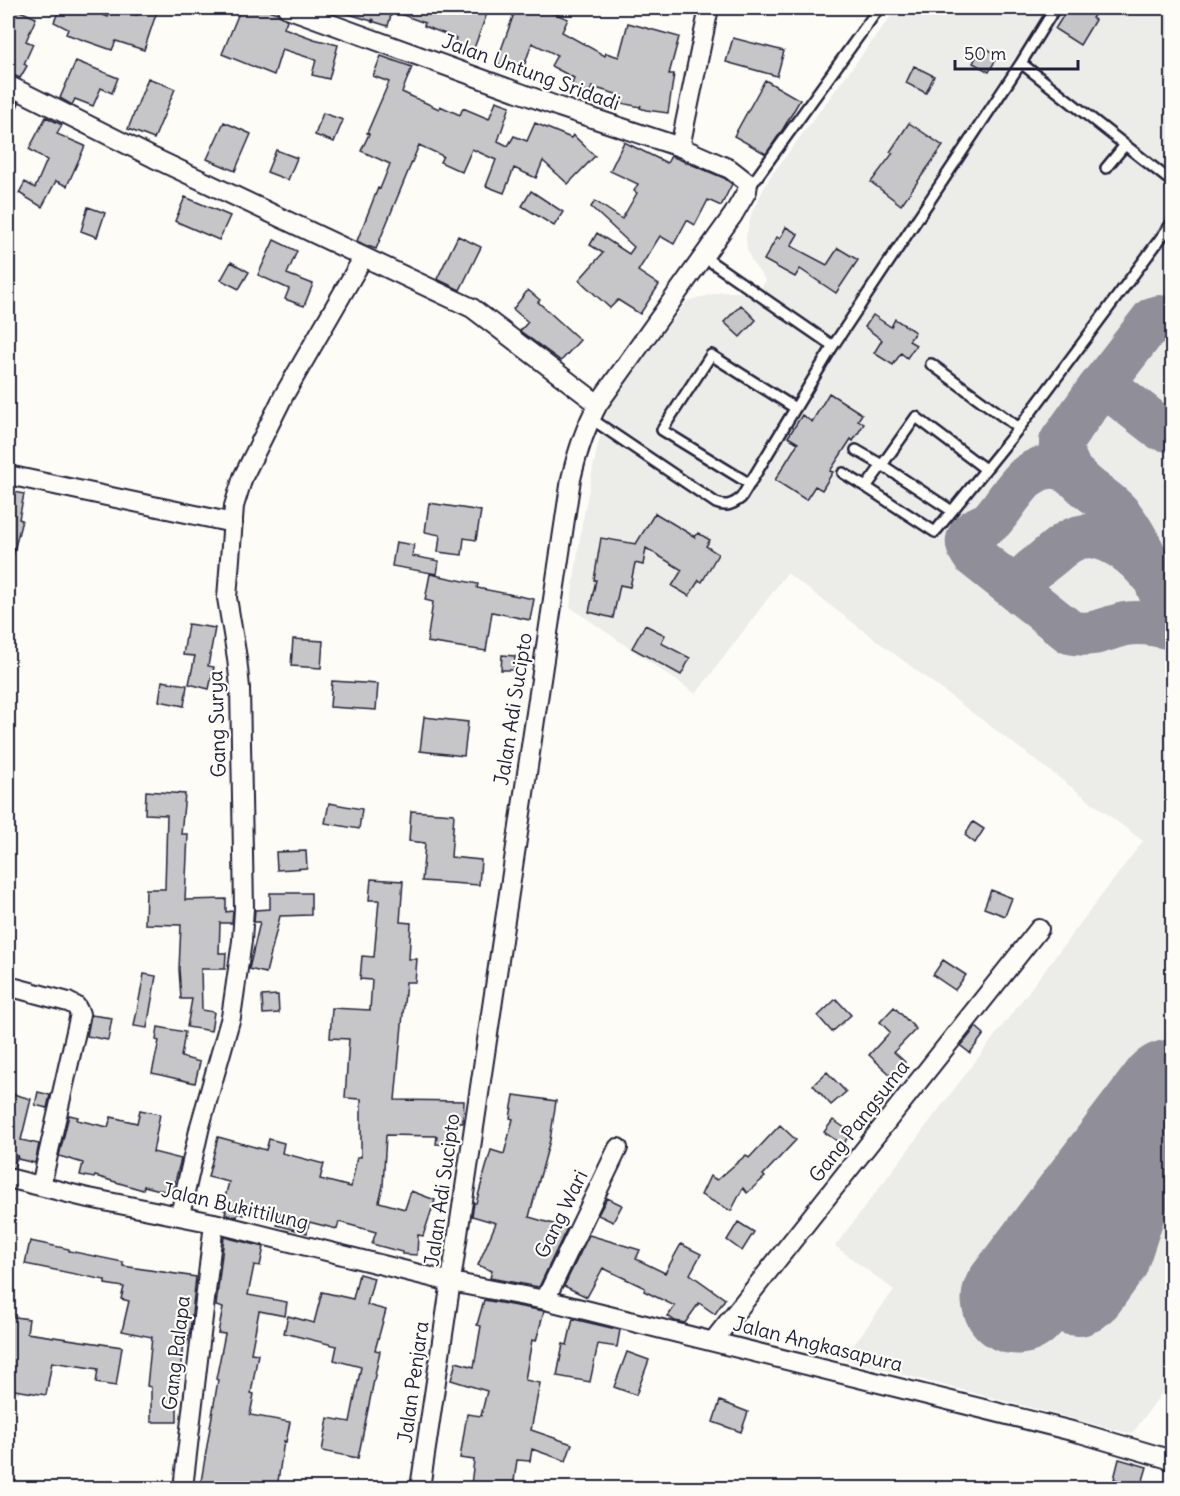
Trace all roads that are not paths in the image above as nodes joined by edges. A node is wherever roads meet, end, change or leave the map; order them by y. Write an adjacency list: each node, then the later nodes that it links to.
1 (287, 8): 8 (street, Jalan Untung Sridadi)
2 (709, 8): 8 (street)
3 (879, 8): 11 (lane)
4 (1055, 8): 5 (lane)
5 (1021, 63): 7 (lane); 15 (lane)
6 (8, 85): 14 (street)
7 (1125, 145): 9 (lane); 10 (lane)
8 (680, 147): 11 (street, Jalan Untung Sridadi)
9 (1106, 168)
10 (1173, 183)
11 (747, 191): 13 (street, Jalan Adi Sucipto)
12 (1173, 223): 19 (lane)
13 (704, 257): 15 (lane); 18 (street, Jalan Adi Sucipto)
14 (363, 258): 18 (street); 28 (street, Gang Surya)
15 (833, 346): 17 (lane)
16 (931, 364): 19 (lane)
17 (795, 408): 25 (lane); 25 (lane)
18 (594, 411): 25 (lane); 36 (street, Jalan Adi Sucipto)
19 (1019, 428): 22 (lane)
20 (856, 450): 21 (lane)
21 (882, 465): 22 (lane); 26 (lane); 27 (lane)
22 (986, 469): 27 (lane)
23 (843, 473): 26 (lane)
24 (8, 475): 28 (street)
25 (750, 484)
26 (866, 487): 27 (lane)
27 (952, 511)
28 (233, 524): 34 (street, Gang Surya)
29 (1039, 929): 38 (street, Gang Pangsuma)
30 (8, 986): 33 (street)
31 (618, 1148): 37 (street, Gang Wari)
32 (8, 1178): 33 (street, Jalan Bukittilung)
33 (41, 1186): 34 (street, Jalan Bukittilung)
34 (180, 1215): 35 (street, Jalan Bukittilung)
35 (214, 1223): 36 (street, Jalan Bukittilung); 40 (street, Gang Palapa)
36 (451, 1282): 37 (street, Jalan Angkasapura); 41 (street, Jalan Penjara)
37 (545, 1300): 38 (street, Jalan Angkasapura)
38 (713, 1341): 39 (street, Jalan Angkasapura)
39 (1173, 1460)
40 (183, 1488)
41 (420, 1488)

